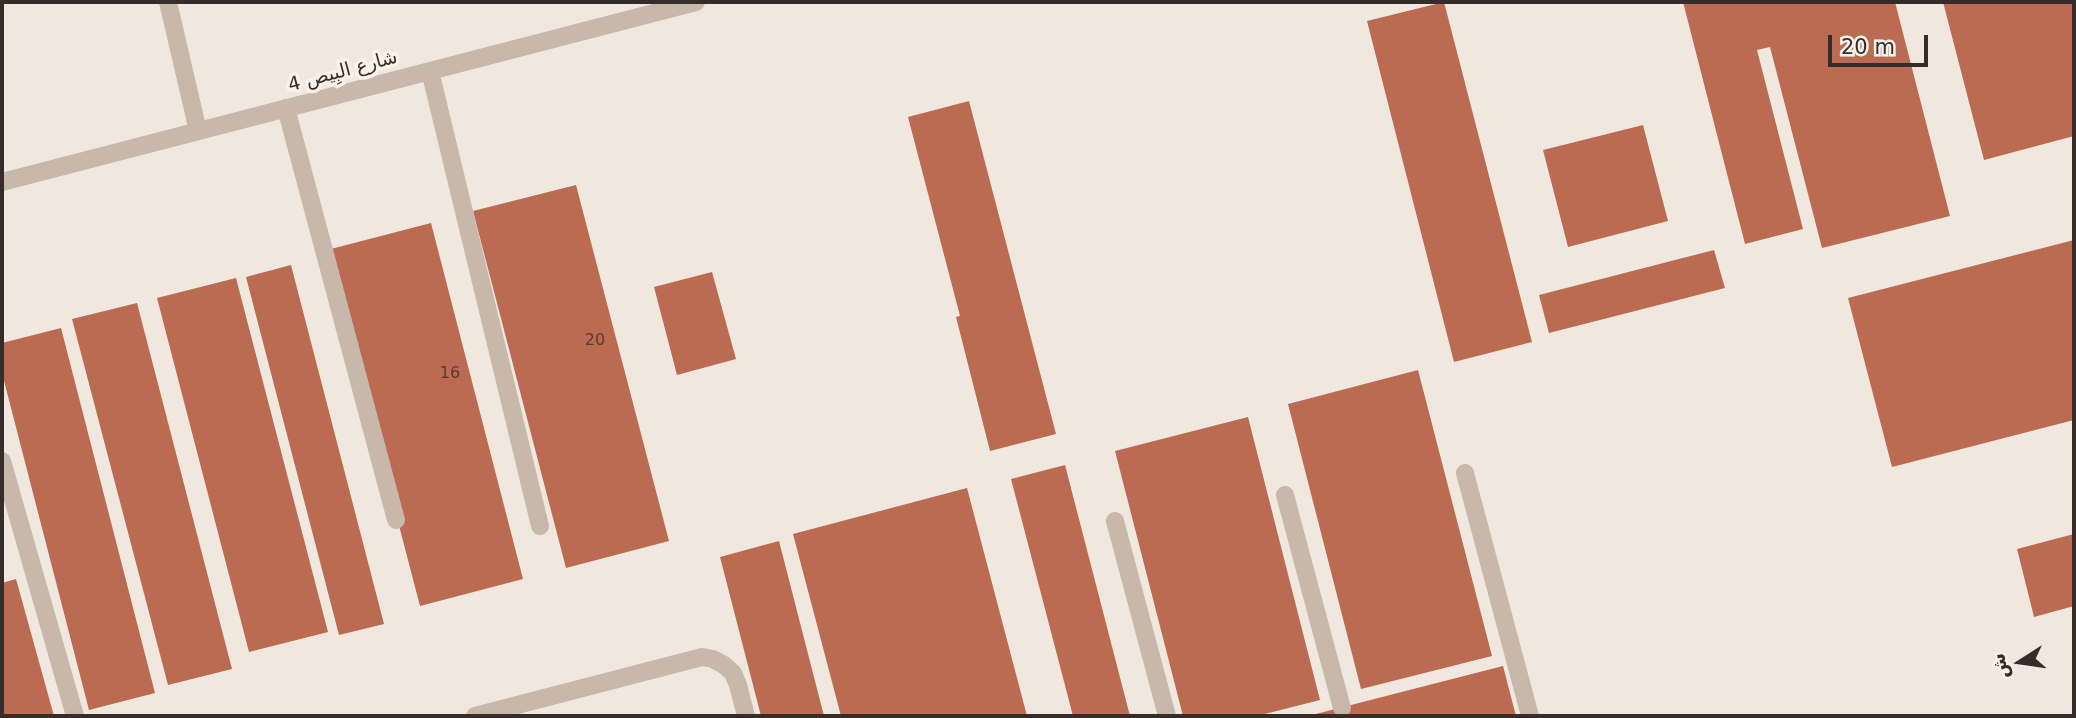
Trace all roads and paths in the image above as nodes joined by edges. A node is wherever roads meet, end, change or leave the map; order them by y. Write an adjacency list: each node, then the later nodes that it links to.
1 (168, 2): 5 (street)
2 (696, 2): 3 (street, شارع البِيص 4)
3 (430, 71): 4 (street, شارع البِيص 4); 12 (street)
4 (286, 108): 5 (street, شارع البِيص 4); 10 (street)
5 (198, 131): 6 (street, شارع البِيص 4)
6 (2, 182)
7 (2, 461): 14 (street)
8 (1465, 473): 18 (street)
9 (1285, 495): 13 (street)
10 (396, 520)
11 (1115, 521): 17 (street)
12 (540, 526)
13 (1342, 708)
14 (75, 716)
15 (475, 716): 16 (street)
16 (746, 716)
17 (1167, 716)
18 (1530, 716)

